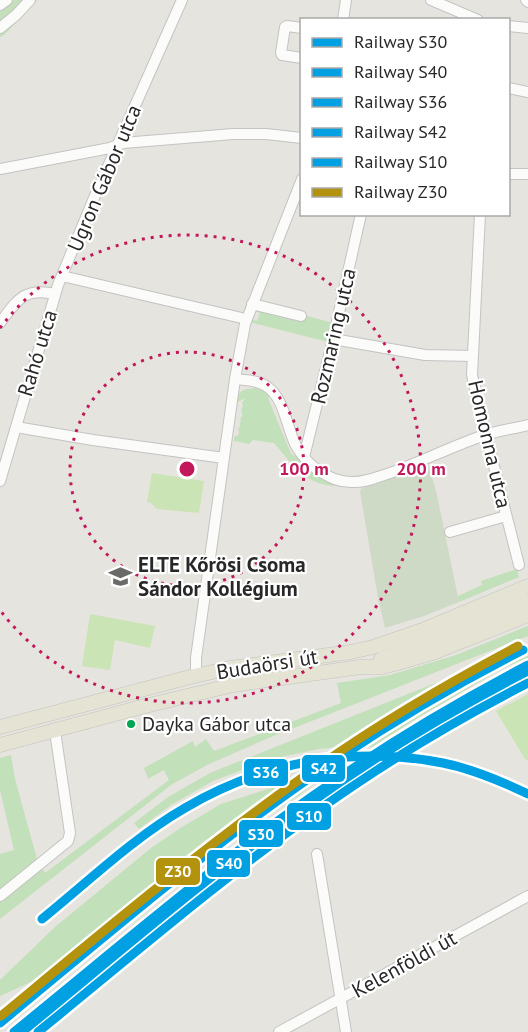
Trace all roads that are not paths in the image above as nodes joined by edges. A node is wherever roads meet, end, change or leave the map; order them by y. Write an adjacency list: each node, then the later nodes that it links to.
1 (7, 0): 6 (street)
2 (30, 0): 10 (street)
3 (182, 0): 17 (street, Ugron Gábor utca)
4 (346, 0): 7 (street)
5 (431, 0): 8 (street)
6 (0, 6)
7 (343, 18)
8 (472, 18)
9 (510, 26): 12 (street)
10 (0, 28)
11 (300, 28): 13 (street)
12 (528, 28)
13 (300, 58)
14 (510, 88): 15 (street)
15 (528, 92)
16 (300, 138): 17 (street)
17 (118, 145): 18 (street); 24 (street, Ugron Gábor utca)
18 (0, 169)
19 (510, 174): 20 (street)
20 (528, 174)
21 (300, 184): 26 (street)
22 (361, 216): 30 (street, Rozmaring utca)
23 (480, 216): 31 (street, Homonna utca)
24 (62, 276): 25 (street, Ugron Gábor utca); 28 (street)
25 (55, 294): 29 (street); 34 (street, Rahó utca)
26 (252, 304): 27 (street); 28 (street)
27 (301, 316)
28 (246, 319): 32 (street)
29 (0, 323)
30 (333, 339): 31 (street); 36 (street, Rozmaring utca)
31 (472, 356): 35 (street, Homonna utca)
32 (235, 379): 36 (street); 37 (street)
33 (528, 425): 35 (street)
34 (16, 427): 37 (street); 38 (street, Rahó utca)
35 (486, 435): 36 (street); 39 (street, Homonna utca)
36 (304, 457)
37 (224, 458): 46 (street)
38 (0, 481)
39 (507, 516): 40 (street); 41 (street, Homonna utca)
40 (450, 532)
41 (519, 565)
42 (528, 586): 46 (main road, Budaörsi út)
43 (528, 601): 45 (main road, Budaörsi út)
44 (528, 615): 45 (main road, Budaörsi út)
45 (360, 668): 48 (main road, Budaörsi út)
46 (196, 676): 47 (main road, Budaörsi út)
47 (0, 727)
48 (55, 730): 49 (main road, Budaörsi út); 51 (street)
49 (0, 745)
50 (317, 854): 53 (street)
51 (0, 896)
52 (528, 896): 53 (street, Kelenföldi út)
53 (341, 999): 54 (street, Kelenföldi út); 55 (street)
54 (279, 1032)
55 (346, 1032)

